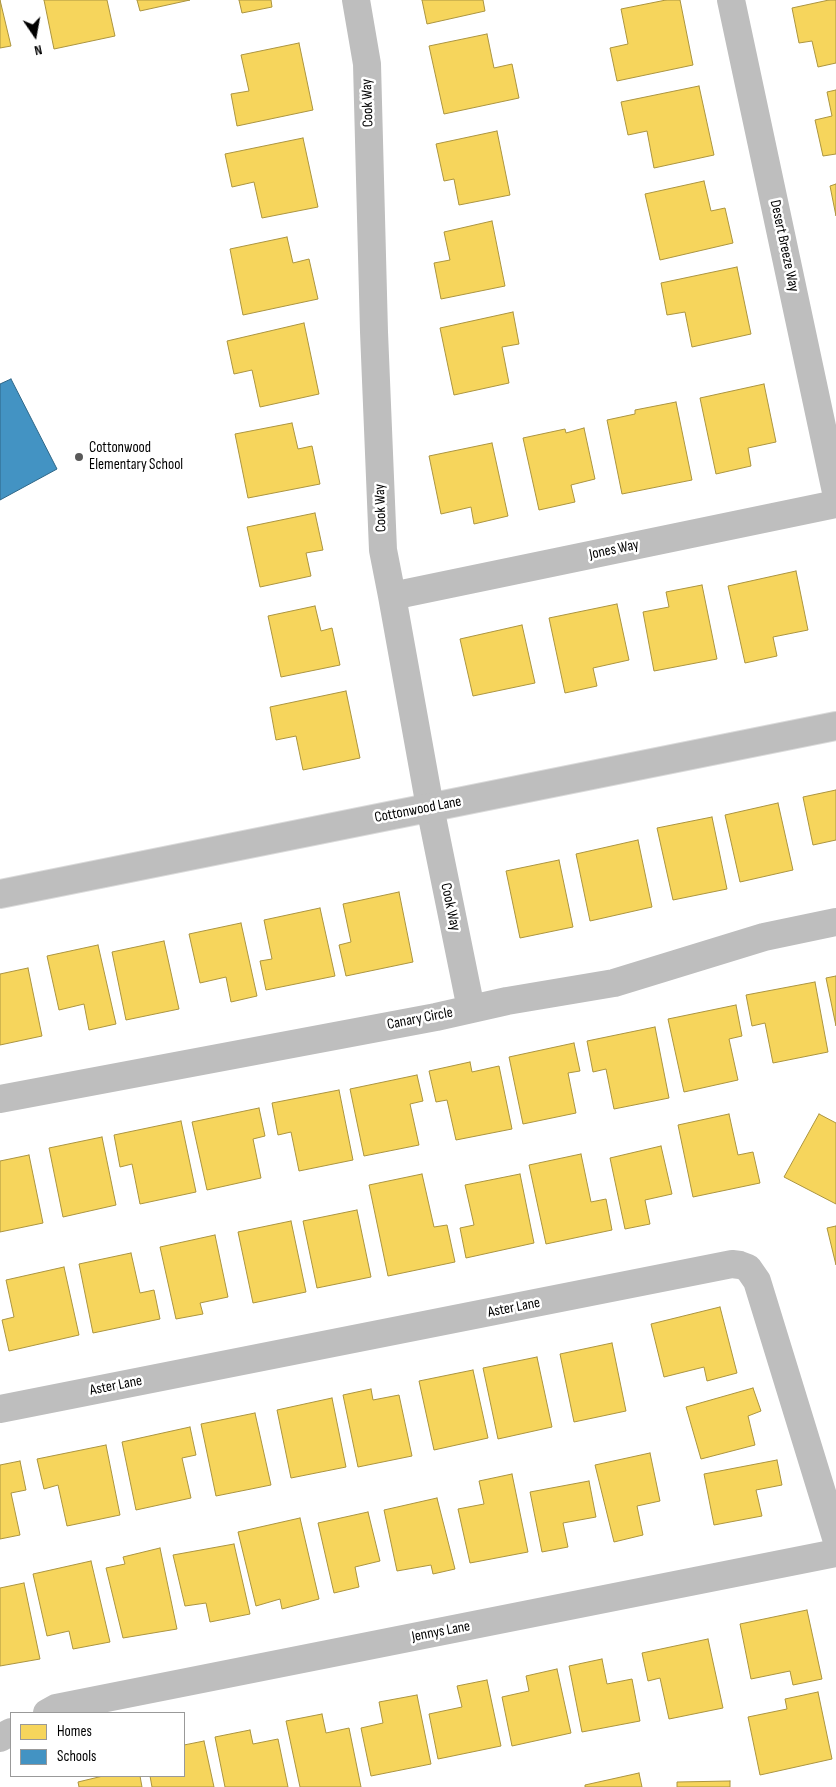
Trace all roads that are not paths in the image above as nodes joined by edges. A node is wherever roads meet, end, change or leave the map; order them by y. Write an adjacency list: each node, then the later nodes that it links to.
1 (356, 0): 5 (street, Cook Way)
2 (731, 0): 3 (street, Desert Breeze Way)
3 (836, 492)
4 (836, 504): 5 (street, Jones Way)
5 (392, 596): 7 (street, Cook Way)
6 (836, 726): 7 (street, Cottonwood Lane)
7 (430, 807): 8 (street, Cottonwood Lane); 10 (street, Cook Way)
8 (0, 894)
9 (836, 922): 10 (street, Canary Circle)
10 (471, 1009): 11 (street, Canary Circle)
11 (0, 1100)
12 (0, 1409): 13 (street, Aster Lane)
13 (836, 1538)
14 (836, 1553): 15 (street, Jennys Lane)
15 (48, 1712)

